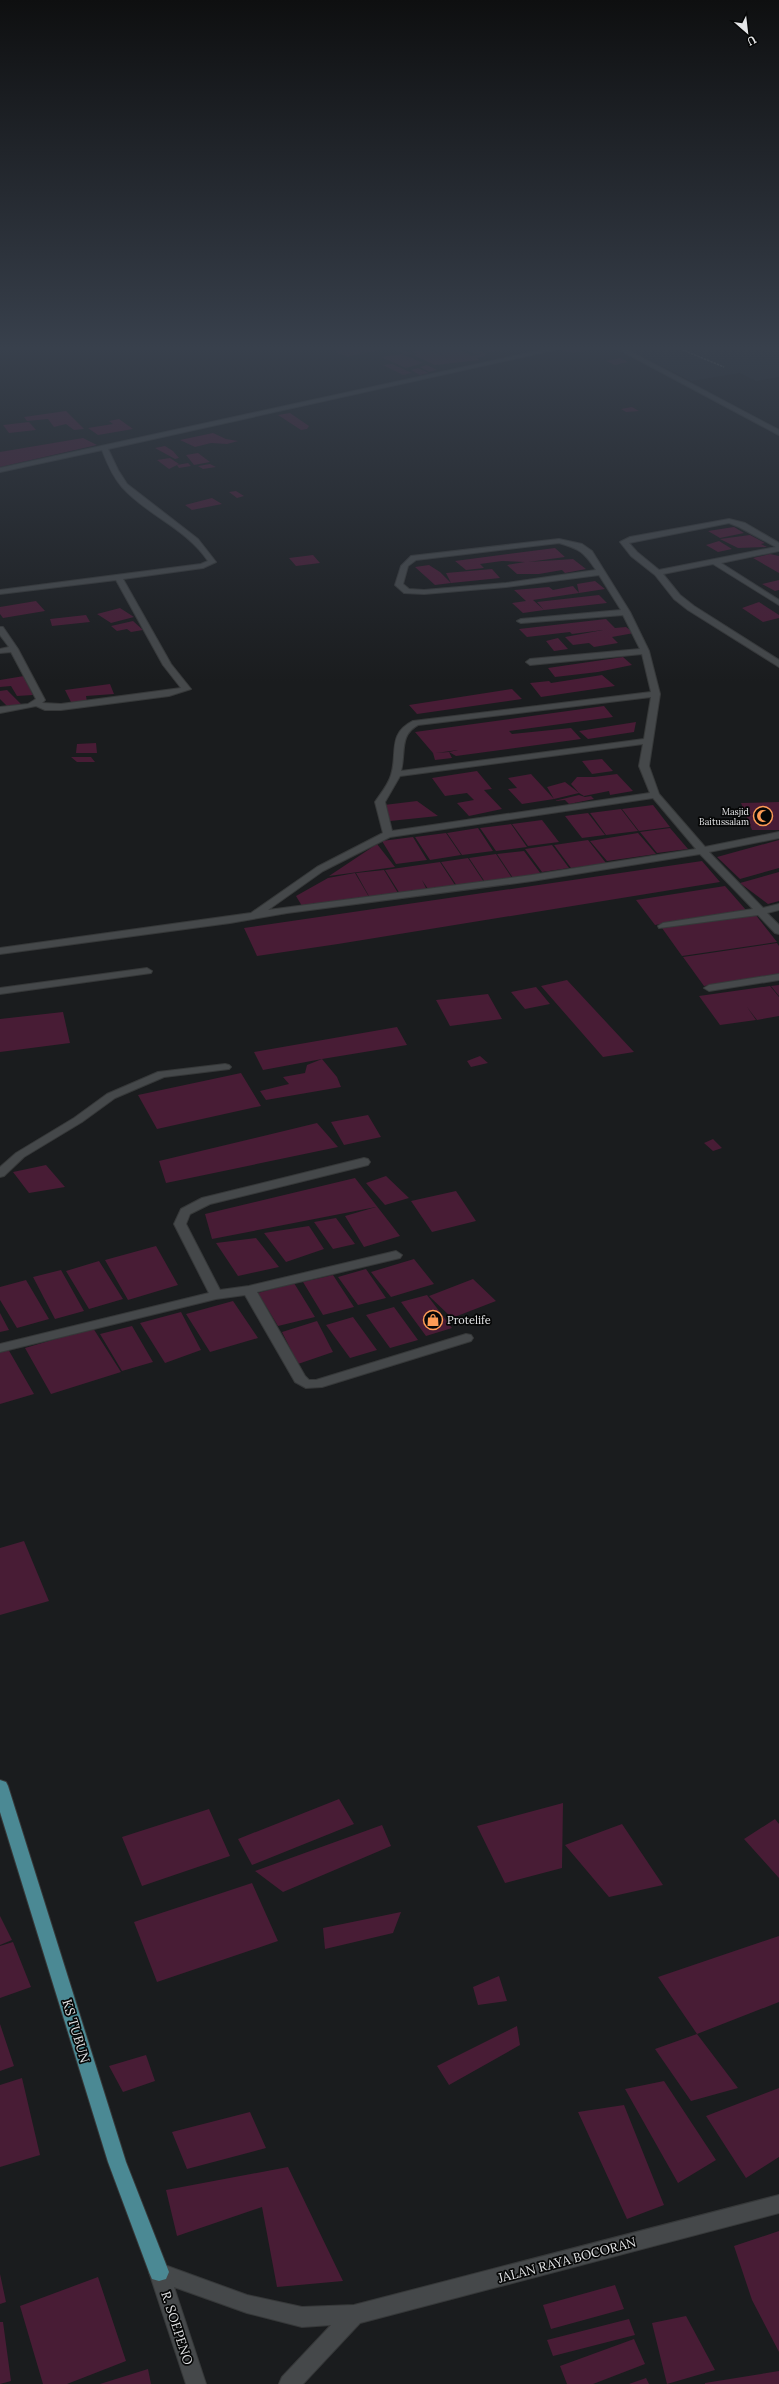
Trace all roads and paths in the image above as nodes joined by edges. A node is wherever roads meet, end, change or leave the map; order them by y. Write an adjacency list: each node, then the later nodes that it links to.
1 (49, 459): 3 (street)
2 (111, 459): 8 (street)
3 (0, 470)
4 (779, 548): 5 (street); 7 (street)
5 (716, 562): 7 (street); 10 (street)
6 (600, 572): 6 (street); 11 (street)
7 (658, 573): 18 (street)
8 (118, 577): 9 (street); 20 (street)
9 (0, 592)
10 (779, 603)
11 (626, 612): 12 (street); 16 (street)
12 (521, 621)
13 (0, 629): 14 (street)
14 (14, 649): 15 (street); 20 (street)
15 (0, 651)
16 (644, 651): 17 (street); 19 (street)
17 (530, 662)
18 (779, 664)
19 (656, 694): 22 (street); 23 (street)
20 (37, 704): 21 (street)
21 (0, 710)
22 (648, 741): 23 (street); 24 (street)
23 (396, 774): 25 (street)
24 (655, 795): 25 (street); 27 (street)
25 (388, 834): 30 (street)
26 (779, 835): 27 (street)
27 (704, 852): 29 (street); 30 (street)
28 (779, 907): 29 (street)
29 (762, 911): 31 (street); 32 (street)
30 (254, 914): 33 (street)
31 (663, 926)
32 (779, 931)
33 (0, 951)
34 (147, 970): 37 (street)
35 (779, 977): 36 (street)
36 (709, 988)
37 (0, 992)
38 (226, 1067): 40 (street)
39 (364, 1162): 43 (street)
40 (0, 1173)
41 (396, 1255): 42 (street)
42 (249, 1290): 43 (street); 44 (street)
43 (216, 1295): 45 (street)
44 (466, 1338)
45 (0, 1348)
46 (0, 1786): 48 (main road, KS TUBUN)
47 (779, 2204): 49 (street, JALAN RAYA BOCORAN)
48 (159, 2272): 49 (street, JALAN RAYA BOCORAN); 50 (street, R. SOEPENO)
49 (354, 2315): 51 (street)
50 (196, 2384)
51 (289, 2384)

